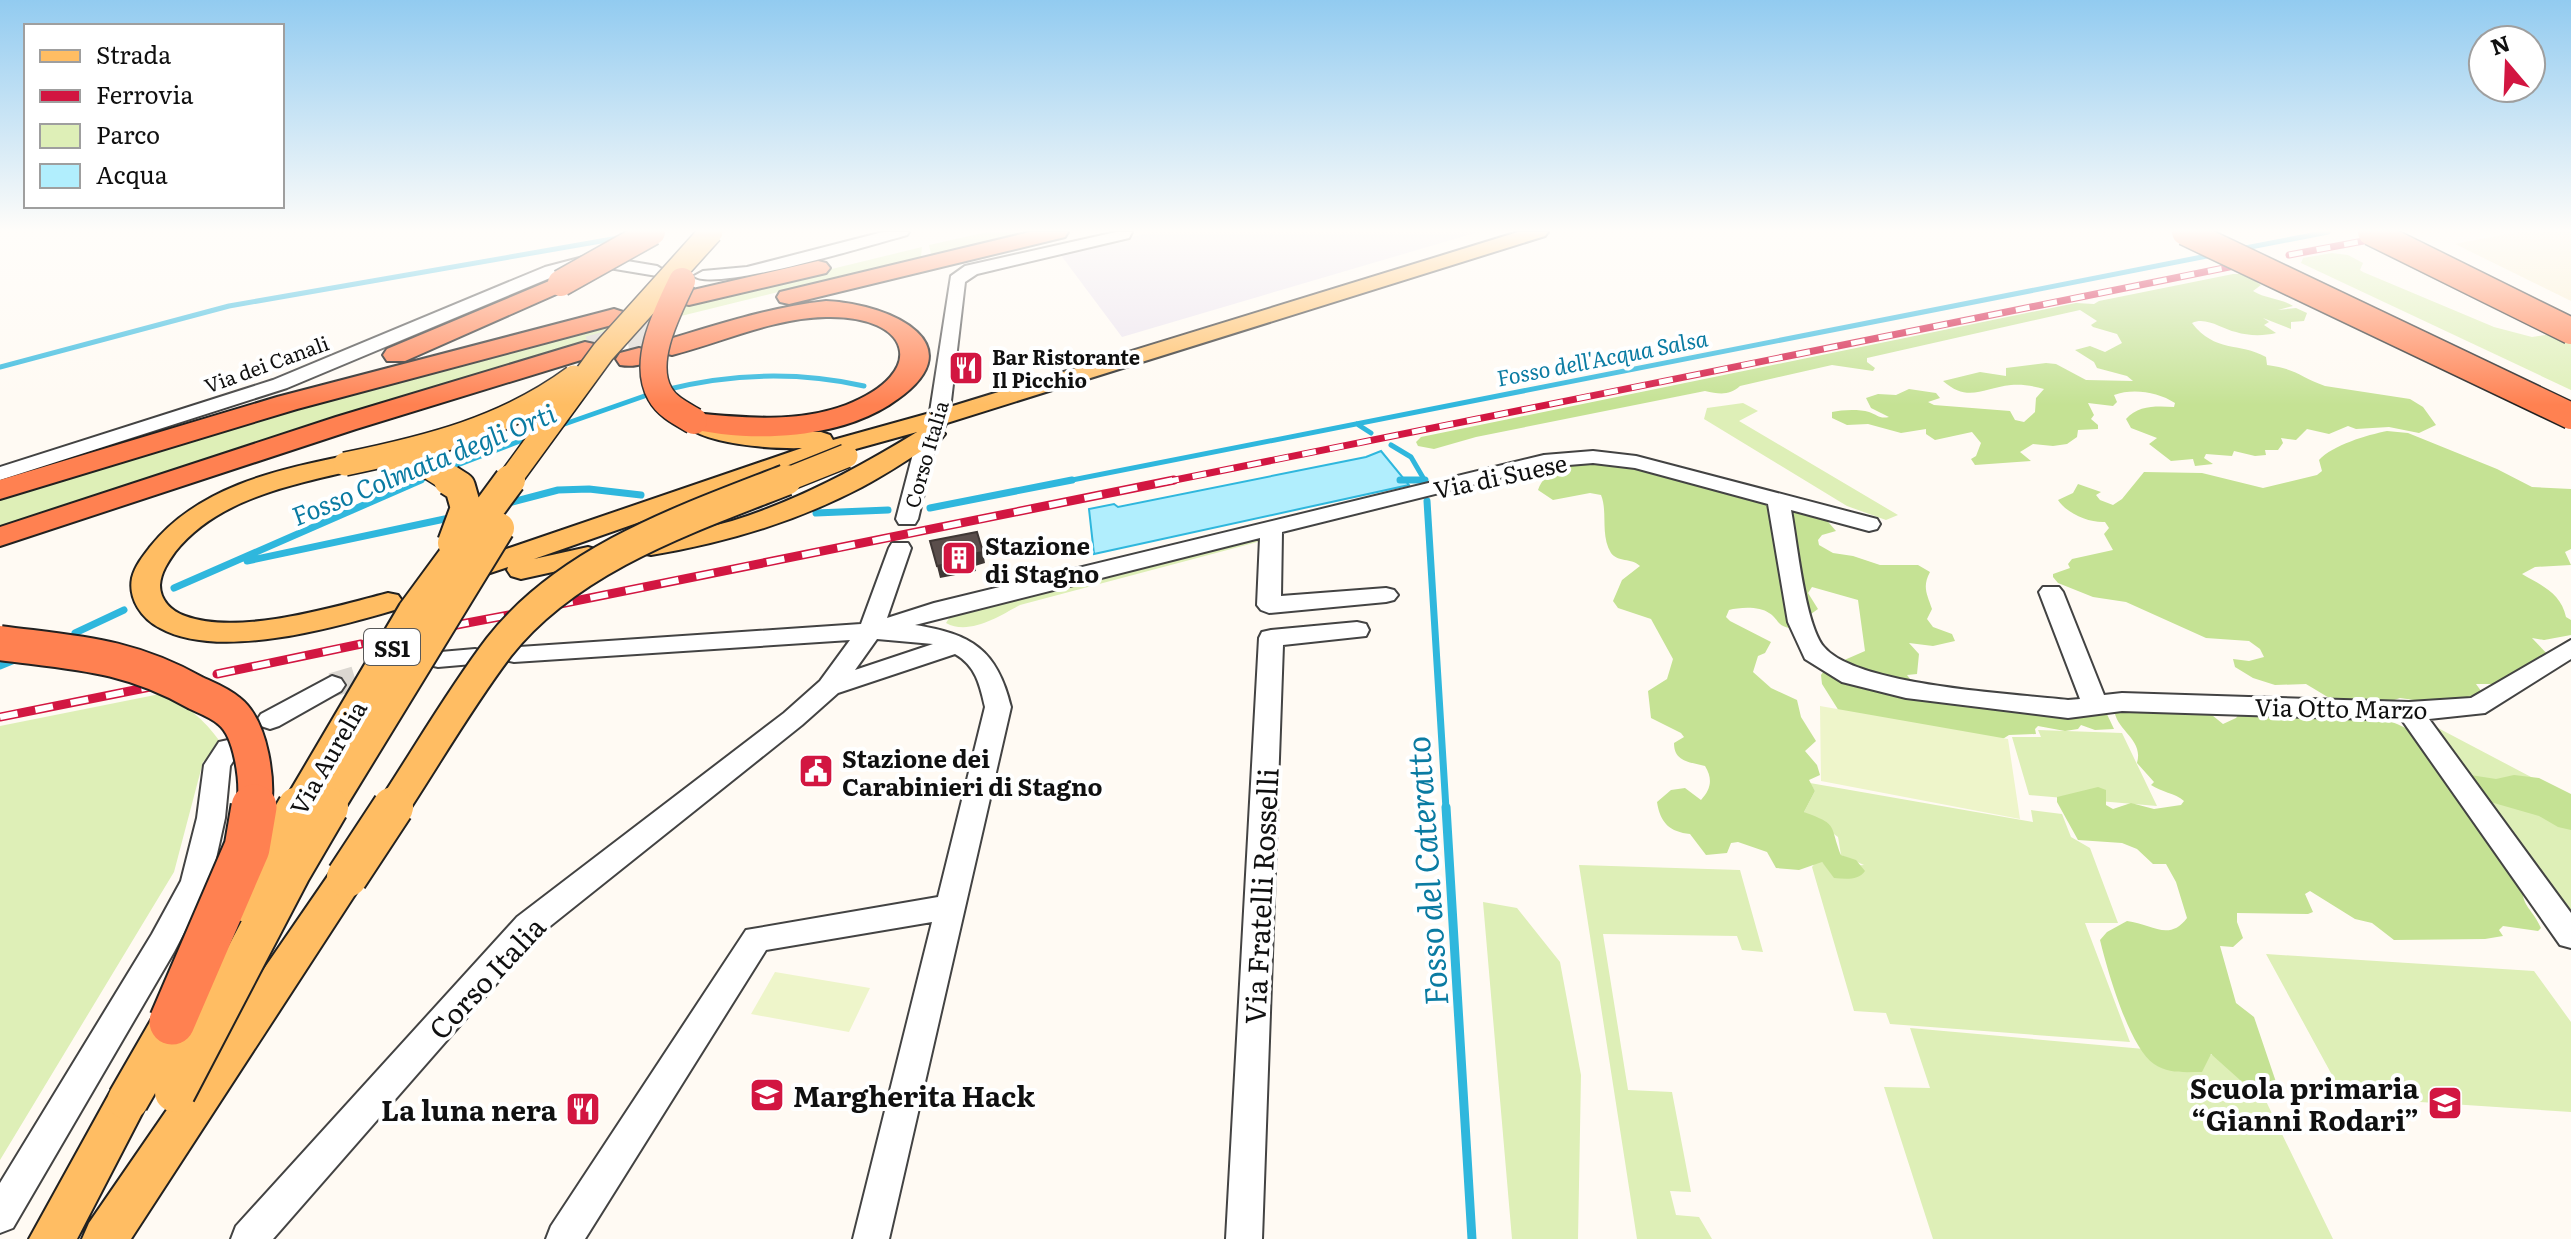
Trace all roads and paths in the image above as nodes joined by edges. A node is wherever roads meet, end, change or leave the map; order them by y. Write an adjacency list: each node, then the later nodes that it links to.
1 (506, 290): 26 (street, Via dei Canali)
2 (545, 290): 23 (highway, bridge)
3 (665, 290): 16 (main road, Via Aurelia / SS1, bridge)
4 (676, 290): 58 (main road, Via Aurelia / SS1, bridge)
5 (680, 290): 20 (highway, bridge)
6 (815, 290): 20 (highway)
7 (956, 290): 21 (street, Corso Italia)
8 (1359, 290): 21 (main road)
9 (2306, 290): 19 (highway, bridge)
10 (2333, 290): 18 (highway)
11 (2488, 290): 15 (highway, bridge)
12 (2506, 290): 14 (highway)
13 (614, 317): 23 (highway)
14 (2571, 323)
15 (2571, 331)
16 (614, 354): 24 (main road, bridge); 25 (highway); 38 (main road, Via Aurelia / SS1, bridge)
17 (557, 378): 25 (highway)
18 (2571, 402)
19 (2571, 416)
20 (694, 421): 22 (main road)
21 (936, 426): 22 (main road); 29 (street, Corso Italia); 33 (main road); 59 (main road, bridge)
22 (882, 433): 35 (main road)
23 (96, 460): 27 (highway)
24 (345, 464): 38 (main road, bridge); 38 (main road)
25 (217, 467): 32 (highway)
26 (0, 474)
27 (0, 490)
28 (1778, 500): 30 (street, Via di Suese); 31 (street, Via di Suese); 49 (street, Via Otto Marzo)
29 (907, 519)
30 (1869, 524)
31 (1271, 528): 37 (street); 40 (street, Via di Suese)
32 (0, 537)
33 (651, 547)
34 (900, 548): 40 (street, Corso Italia)
35 (588, 556)
36 (2051, 592): 49 (street)
37 (1386, 595)
38 (401, 607): 55 (main road, Via Aurelia / SS1, bridge)
39 (1357, 630): 63 (street, Via Fratelli Rosselli)
40 (870, 631): 42 (street); 44 (street); 48 (street, Corso Italia)
41 (0, 643): 55 (highway, bridge)
42 (960, 644): 48 (street, Corso Italia); 53 (street)
43 (2571, 648): 50 (street, Via Otto Marzo)
44 (514, 654)
45 (475, 657): 46 (street)
46 (438, 659)
47 (332, 685): 51 (street)
48 (829, 687): 60 (street, Corso Italia)
49 (2095, 705): 50 (street, Via Otto Marzo)
50 (2409, 711): 54 (street)
51 (270, 720)
52 (228, 749): 56 (street)
53 (950, 907): 61 (street); 62 (street)
54 (2571, 936)
55 (172, 1022): 57 (main road, Via Aurelia / SS1, bridge)
56 (0, 1216)
57 (52, 1239)
58 (98, 1239)
59 (105, 1239)
60 (249, 1239)
61 (564, 1239)
62 (871, 1239)
63 (1244, 1239)

